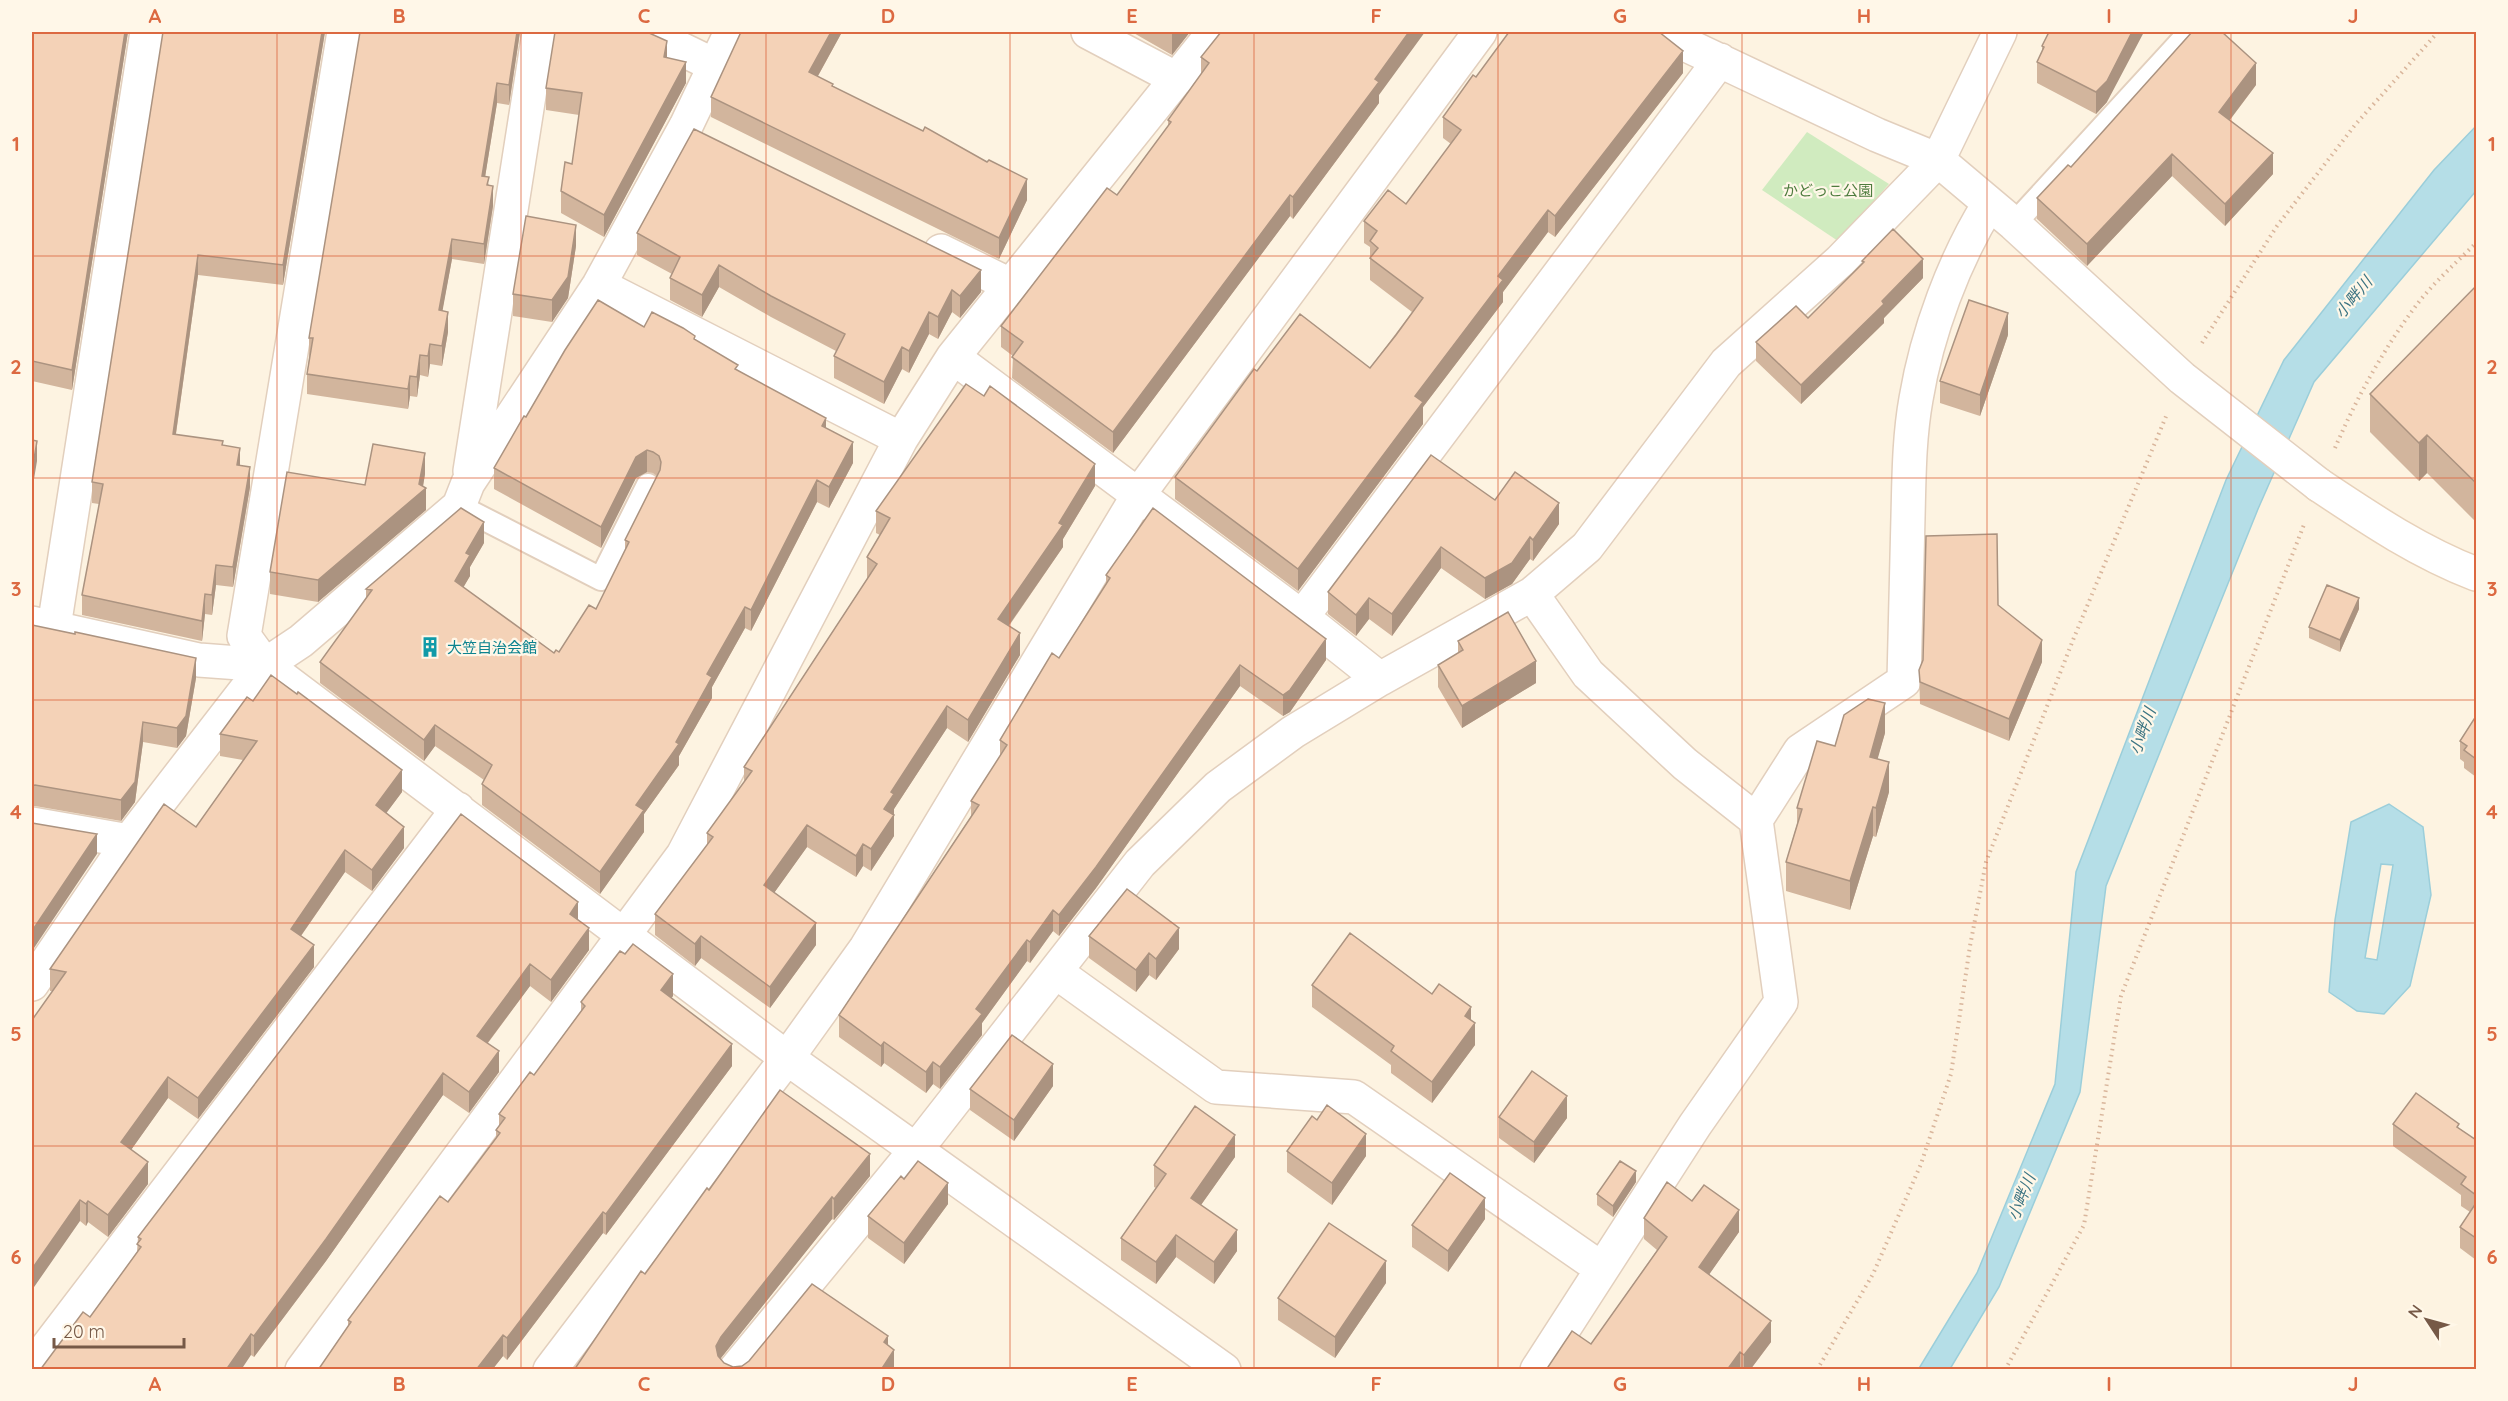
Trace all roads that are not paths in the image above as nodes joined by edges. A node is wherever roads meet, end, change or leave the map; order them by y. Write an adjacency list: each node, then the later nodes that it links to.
1 (147, 32): 30 (street)
2 (344, 32): 31 (street)
3 (539, 32): 26 (street)
4 (646, 32): 13 (street)
5 (731, 32): 13 (street)
6 (1088, 32): 14 (street)
7 (1214, 32): 14 (street)
8 (1480, 32): 25 (street)
9 (1659, 32): 12 (street)
10 (2000, 32): 17 (street)
11 (2190, 32): 18 (lane)
12 (1720, 60): 17 (street); 29 (street)
13 (714, 65): 15 (street)
14 (1177, 79): 21 (street)
15 (686, 126): 16 (street); 20 (street)
16 (717, 142)
17 (1938, 160): 18 (street); 28 (street)
18 (2001, 214): 27 (street); 34 (street)
19 (916, 239): 21 (street)
20 (599, 285): 23 (street); 26 (street)
21 (1010, 285): 22 (street)
22 (953, 357): 23 (street); 25 (street)
23 (901, 439): 37 (street)
24 (648, 485): 26 (lane)
25 (1139, 494): 29 (street); 40 (street)
26 (464, 495): 31 (street)
27 (2476, 574)
28 (1532, 594): 32 (street); 34 (street)
29 (1302, 617): 32 (street)
30 (43, 625): 31 (street)
31 (266, 665): 33 (street); 36 (street)
32 (1380, 679): 38 (street)
33 (458, 809): 37 (street); 43 (street)
34 (1756, 820): 42 (street)
35 (32, 824): 36 (street)
36 (129, 841): 39 (street)
37 (624, 935): 40 (street); 44 (street)
38 (1056, 972): 41 (street); 42 (street)
39 (32, 984)
40 (787, 1058): 41 (street); 45 (street)
41 (915, 1150): 46 (street); 47 (street)
42 (1602, 1269): 48 (street)
43 (32, 1367)
44 (302, 1370)
45 (550, 1370)
46 (735, 1370)
47 (1224, 1370)
48 (1537, 1370)

